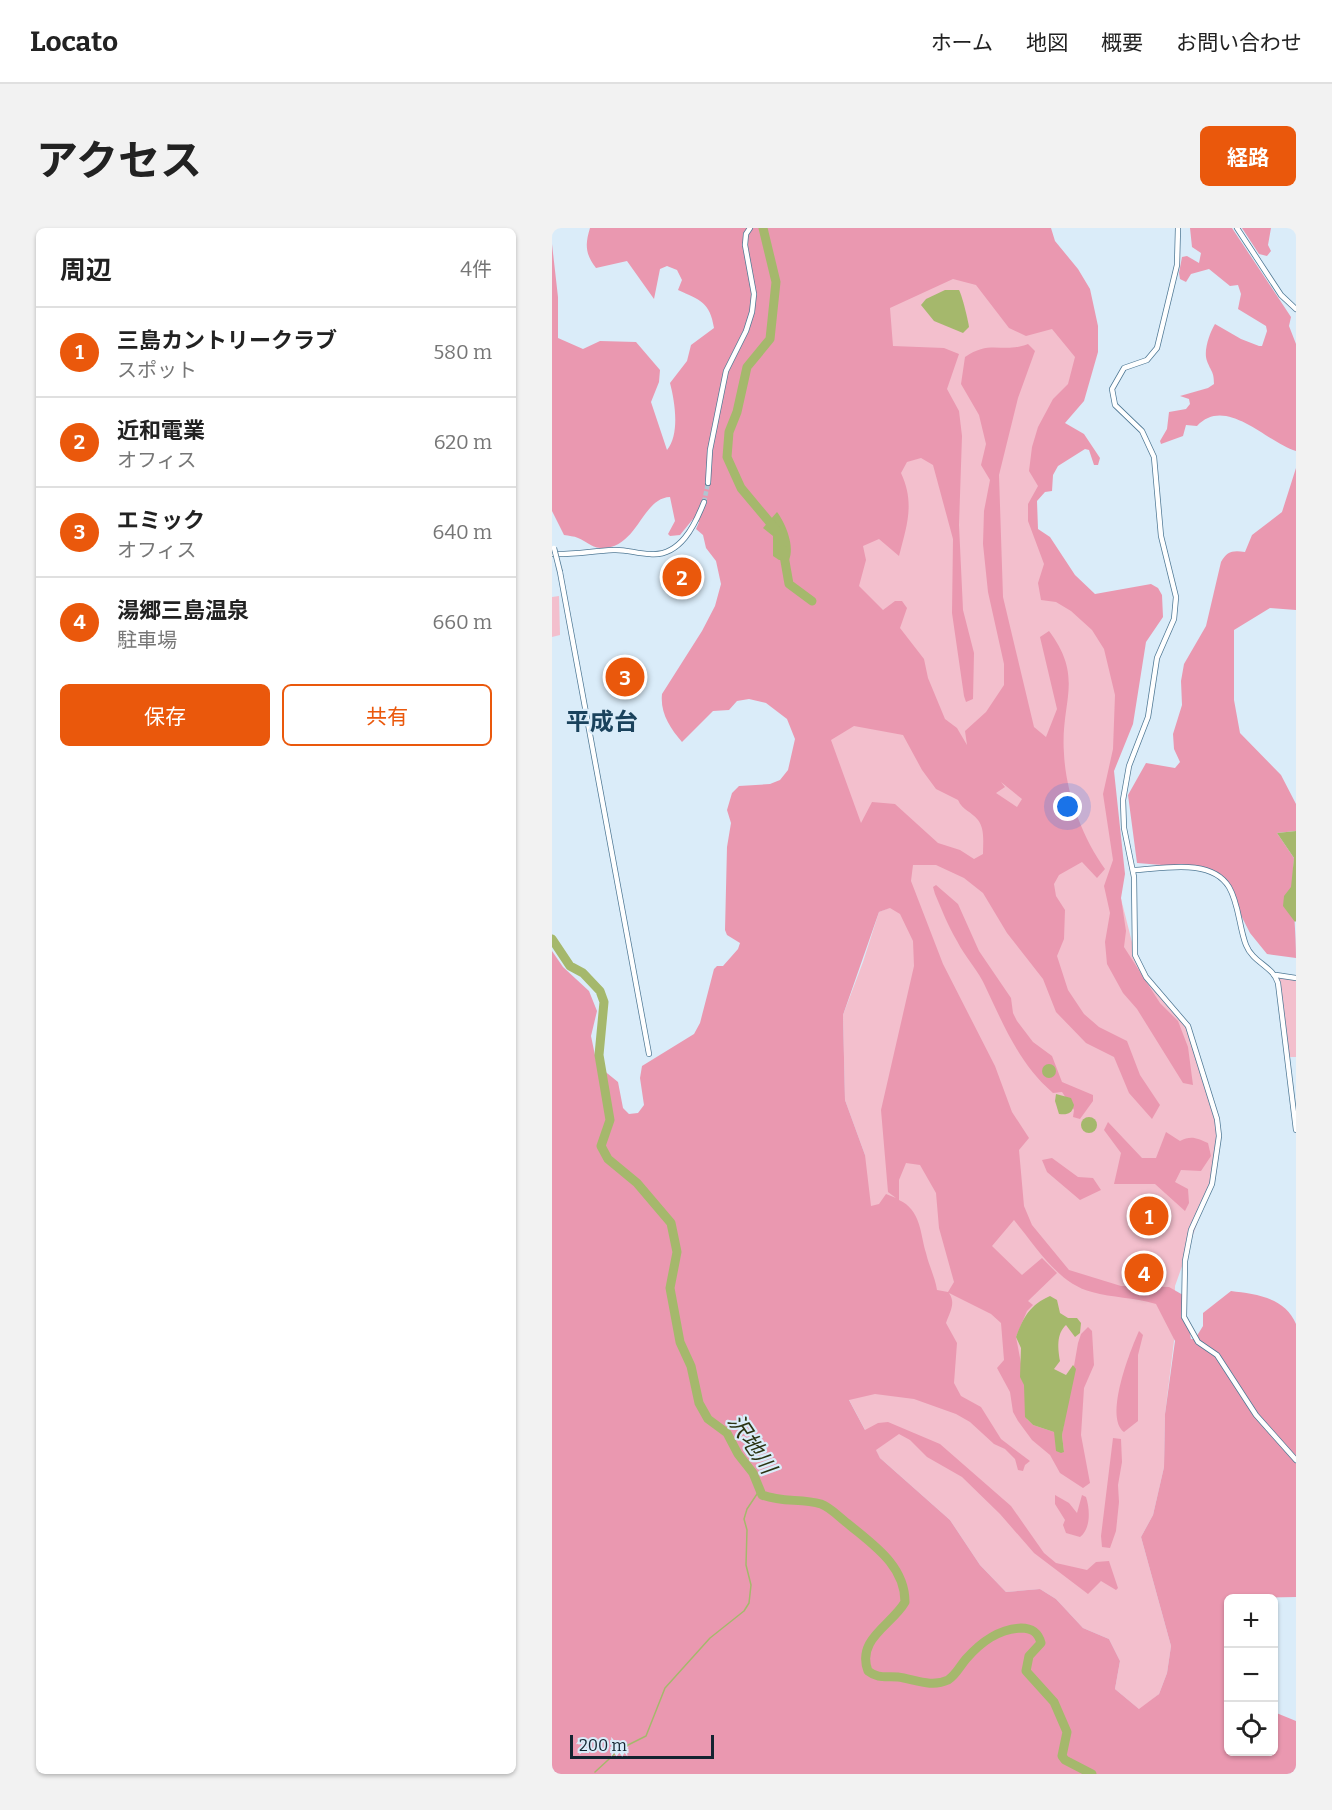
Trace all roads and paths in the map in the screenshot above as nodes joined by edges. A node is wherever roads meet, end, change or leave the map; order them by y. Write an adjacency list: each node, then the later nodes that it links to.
1 (750, 228): 5 (street)
2 (1178, 228): 9 (street)
3 (1237, 228): 4 (street)
4 (1296, 309)
5 (708, 483)
6 (704, 502): 8 (street)
7 (552, 542): 12 (street, bridge)
8 (552, 554)
9 (1133, 870): 10 (street); 14 (street)
10 (1276, 975): 11 (street); 13 (street)
11 (1296, 978)
12 (649, 1054)
13 (1296, 1130)
14 (1296, 1460)

